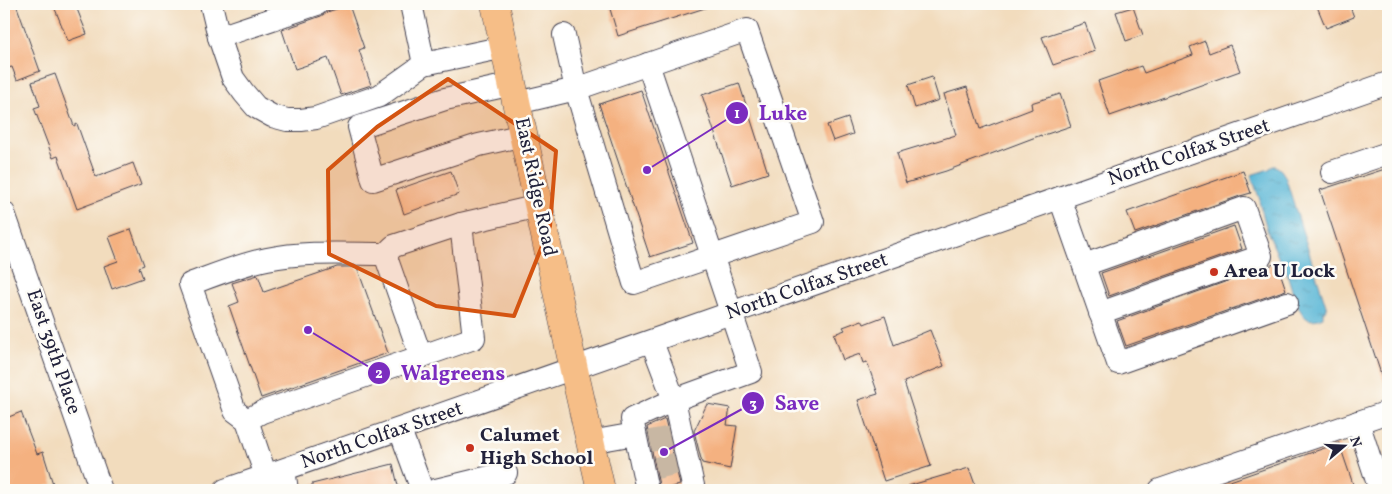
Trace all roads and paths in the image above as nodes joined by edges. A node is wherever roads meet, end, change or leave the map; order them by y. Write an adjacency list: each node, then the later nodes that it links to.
1 (211, 4): 6 (street)
2 (317, 4): 6 (street)
3 (411, 4): 8 (street)
4 (496, 4): 7 (main road, East Ridge Road)
5 (564, 35): 11 (street)
6 (220, 37): 8 (street)
7 (505, 47): 8 (street); 12 (main road, East Ridge Road)
8 (424, 64)
9 (648, 64): 11 (street); 21 (street); 21 (street)
10 (1388, 83): 16 (street, North Colfax Street)
11 (576, 89): 12 (street); 21 (street)
12 (515, 94): 13 (main road, East Ridge Road); 13 (street)
13 (524, 136): 17 (main road, East Ridge Road)
14 (1388, 153): 15 (street)
15 (1332, 172)
16 (1060, 198): 22 (street); 24 (street, North Colfax Street)
17 (539, 206): 19 (street); 28 (main road, East Ridge Road)
18 (4, 214): 39 (street, East 39th Place)
19 (461, 224): 20 (street); 27 (street)
20 (387, 254): 27 (street); 31 (street)
21 (713, 256): 24 (street)
22 (1084, 265): 25 (street); 25 (street)
23 (1287, 303): 25 (street)
24 (732, 313): 26 (street, North Colfax Street); 29 (street)
25 (1100, 313)
26 (652, 342): 28 (street, North Colfax Street); 29 (street)
27 (421, 357): 31 (street)
28 (574, 370): 33 (street, North Colfax Street); 35 (main road, East Ridge Road)
29 (674, 400): 34 (street); 34 (street)
30 (1388, 412): 32 (street)
31 (247, 420): 38 (street)
32 (1358, 422): 45 (street); 46 (street)
33 (400, 430): 38 (street, North Colfax Street); 41 (street)
34 (655, 438): 35 (street); 37 (street); 44 (street)
35 (590, 442): 43 (main road, East Ridge Road)
36 (506, 473): 42 (street)
37 (649, 476)
38 (279, 479): 40 (street, North Colfax Street)
39 (101, 490)
40 (225, 490)
41 (422, 490)
42 (436, 490)
43 (601, 490)
44 (694, 490)
45 (1160, 490)
46 (1380, 490)

